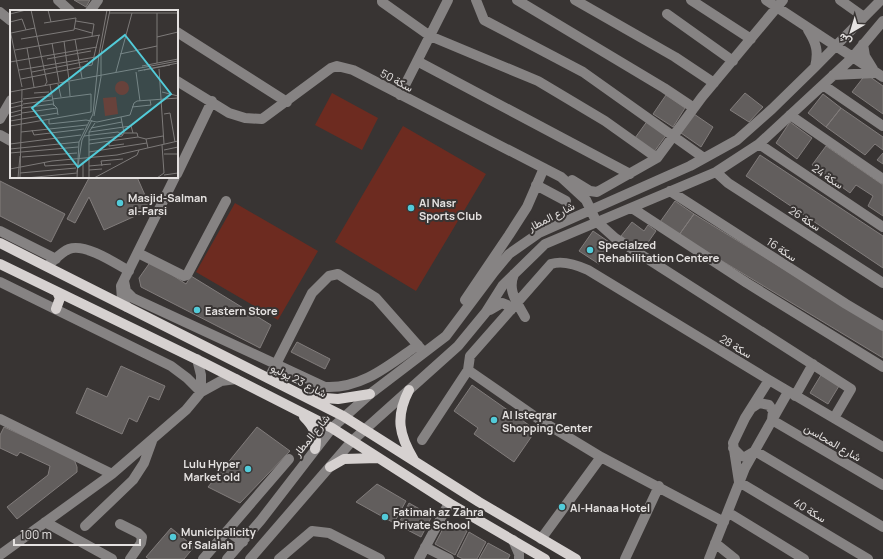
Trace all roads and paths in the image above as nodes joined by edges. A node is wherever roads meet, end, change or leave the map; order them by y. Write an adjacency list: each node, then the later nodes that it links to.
1 (58, 0): 14 (street)
2 (98, 0): 15 (street)
3 (382, 0): 23 (street)
4 (448, 0): 23 (street)
5 (476, 0): 47 (street)
6 (517, 0): 42 (street)
7 (575, 0): 12 (street)
8 (691, 0): 26 (street)
9 (766, 0): 13 (street)
10 (840, 0): 18 (street)
11 (881, 0): 18 (street, شارع المطار)
12 (587, 3): 36 (street)
13 (780, 4): 20 (street); 26 (street)
14 (69, 10)
15 (91, 10)
16 (0, 12): 19 (street)
17 (667, 14): 31 (street)
18 (864, 17): 24 (street, شارع المطار)
19 (10, 21)
20 (806, 27): 25 (street); 32 (street)
21 (881, 27): 27 (street, شارع المطار)
22 (178, 33): 41 (street)
23 (430, 36): 30 (street); 50 (street)
24 (846, 36): 25 (street); 28 (street, شارع المطار)
25 (821, 37): 28 (street)
26 (751, 39): 31 (street)
27 (863, 44): 29 (street, شارع المطار); 34 (street)
28 (835, 47): 29 (street); 32 (street, شارع المطار)
29 (852, 58): 33 (street, شارع المطار); 34 (street)
30 (417, 61): 38 (street); 55 (street)
31 (733, 61): 36 (street)
32 (815, 67): 51 (street, شارع المطار)
33 (833, 75): 34 (street); 37 (street, شارع المطار)
34 (879, 75)
35 (178, 82): 39 (street, سكة 50)
36 (714, 83): 42 (street)
37 (823, 85): 43 (street, شارع المطار); 45 (street)
38 (400, 95): 41 (street, سكة 50); 52 (street, سكة 50)
39 (212, 101): 41 (street, سكة 50); 53 (street)
40 (10, 102): 44 (street)
41 (287, 102)
42 (694, 108): 47 (street)
43 (790, 115): 49 (street, شارع المطار); 58 (street)
44 (0, 119)
45 (883, 126)
46 (0, 135): 48 (street)
47 (674, 136): 50 (street); 51 (street)
48 (10, 140)
49 (759, 144): 54 (street, شارع المطار); 66 (street, سكة 24)
50 (657, 158): 55 (street)
51 (704, 158): 64 (street, شارع المطار)
52 (544, 168): 56 (street, سكة 50); 59 (street)
53 (178, 172)
54 (716, 172): 60 (street, شارع المطار); 76 (street, سكة 26)
55 (630, 174): 56 (street)
56 (561, 177): 64 (street, سكة 50)
57 (175, 178): 69 (street)
58 (883, 179)
59 (536, 185): 62 (street); 86 (street)
60 (670, 191): 63 (street, شارع المطار); 85 (street, سكة 16)
61 (226, 201): 69 (street)
62 (566, 201)
63 (632, 208): 65 (street, شارع المطار); 91 (street)
64 (592, 209): 65 (street, سكة 50); 86 (street, شارع المطار)
65 (596, 221): 74 (street, شارع المطار); 89 (street)
66 (883, 227)
67 (0, 231): 70 (street)
68 (0, 243): 72 (main road, شارع 23 يوليو)
69 (138, 253): 73 (street)
70 (56, 259): 72 (street); 73 (street)
71 (0, 264): 78 (main road)
72 (47, 266): 79 (main road, شارع 23 يوليو)
73 (129, 271): 77 (street)
74 (514, 274): 80 (street); 83 (street, شارع المطار)
75 (0, 282): 82 (street)
76 (883, 283)
77 (122, 284): 79 (street); 81 (street); 90 (street)
78 (57, 292): 82 (main road); 88 (main road)
79 (101, 295): 81 (main road, شارع 23 يوليو)
80 (514, 306): 83 (street); 84 (street); 92 (street); 95 (street, سكة 28)
81 (127, 307): 93 (main road, شارع 23 يوليو)
82 (56, 310): 97 (street)
83 (486, 312): 96 (street, شارع المطار)
84 (525, 317)
85 (883, 326)
86 (435, 344): 87 (street, شارع المطار)
87 (421, 349): 90 (street); 90 (street); 98 (street, شارع المطار)
88 (197, 359): 94 (main road); 97 (street)
89 (813, 364): 99 (street); 104 (street)
90 (275, 365): 93 (street)
91 (883, 367)
92 (468, 370): 109 (street); 116 (street)
93 (269, 378): 100 (main road, شارع 23 يوليو)
94 (236, 379): 97 (street); 102 (main road)
95 (769, 380): 99 (street, سكة 28); 101 (street)
96 (410, 390): 108 (street, شارع المطار); 119 (main road)
97 (201, 392): 110 (street)
98 (370, 394): 100 (main road); 103 (street, شارع المطار)
99 (792, 394): 104 (street, سكة 28); 105 (street)
100 (305, 396): 103 (main road, شارع 23 يوليو)
101 (753, 407): 105 (street); 113 (street)
102 (297, 410): 107 (main road); 114 (main road)
103 (343, 416): 107 (street, شارع المطار); 108 (main road, شارع 23 يوليو)
104 (834, 418): 112 (street, سكة 28)
105 (772, 420): 115 (street); 123 (street, شارع المحاسن)
106 (1, 422): 121 (street)
107 (332, 428): 111 (main road); 114 (street, شارع المطار)
108 (363, 429): 111 (street, شارع المطار); 119 (main road, شارع 23 يوليو)
109 (422, 440)
110 (152, 441): 121 (street); 131 (street)
111 (352, 441): 117 (main road); 120 (street, شارع المطار)
112 (883, 446)
113 (733, 448): 115 (street); 122 (street)
114 (315, 449): 128 (street, شارع المطار)
115 (755, 451): 122 (street); 132 (street)
116 (601, 457): 124 (street); 134 (street)
117 (378, 458): 120 (main road); 125 (main road)
118 (289, 459): 126 (street)
119 (415, 462): 134 (main road, شارع 23 يوليو)
120 (330, 467): 145 (street, شارع المطار)
121 (112, 474): 129 (street)
122 (739, 482): 127 (street); 157 (street, سكة 40)
123 (883, 485)
124 (659, 486): 127 (street); 153 (street)
125 (449, 503): 135 (main road); 138 (street)
126 (245, 510): 128 (street); 133 (street)
127 (727, 517): 137 (street); 156 (street)
128 (261, 520): 136 (street, شارع المطار)
129 (45, 522): 140 (street); 141 (street)
130 (120, 524): 142 (street)
131 (85, 526)
132 (883, 527)
133 (227, 531): 136 (street); 143 (street)
134 (541, 539): 152 (main road, شارع 23 يوليو)
135 (513, 540): 139 (main road); 150 (street)
136 (243, 542): 144 (street, شارع المطار)
137 (715, 543): 154 (street); 155 (street)
138 (425, 547): 148 (street); 149 (street)
139 (533, 552): 150 (street); 151 (main road)
140 (0, 555)
141 (112, 559)
142 (130, 559)
143 (203, 559)
144 (227, 559)
145 (250, 559)
146 (279, 559): 147 (street)
147 (380, 559)
148 (419, 559)
149 (449, 559)
150 (520, 559)
151 (545, 559)
152 (576, 559)
153 (625, 559)
154 (709, 559)
155 (735, 559)
156 (804, 559)
157 (868, 559)

